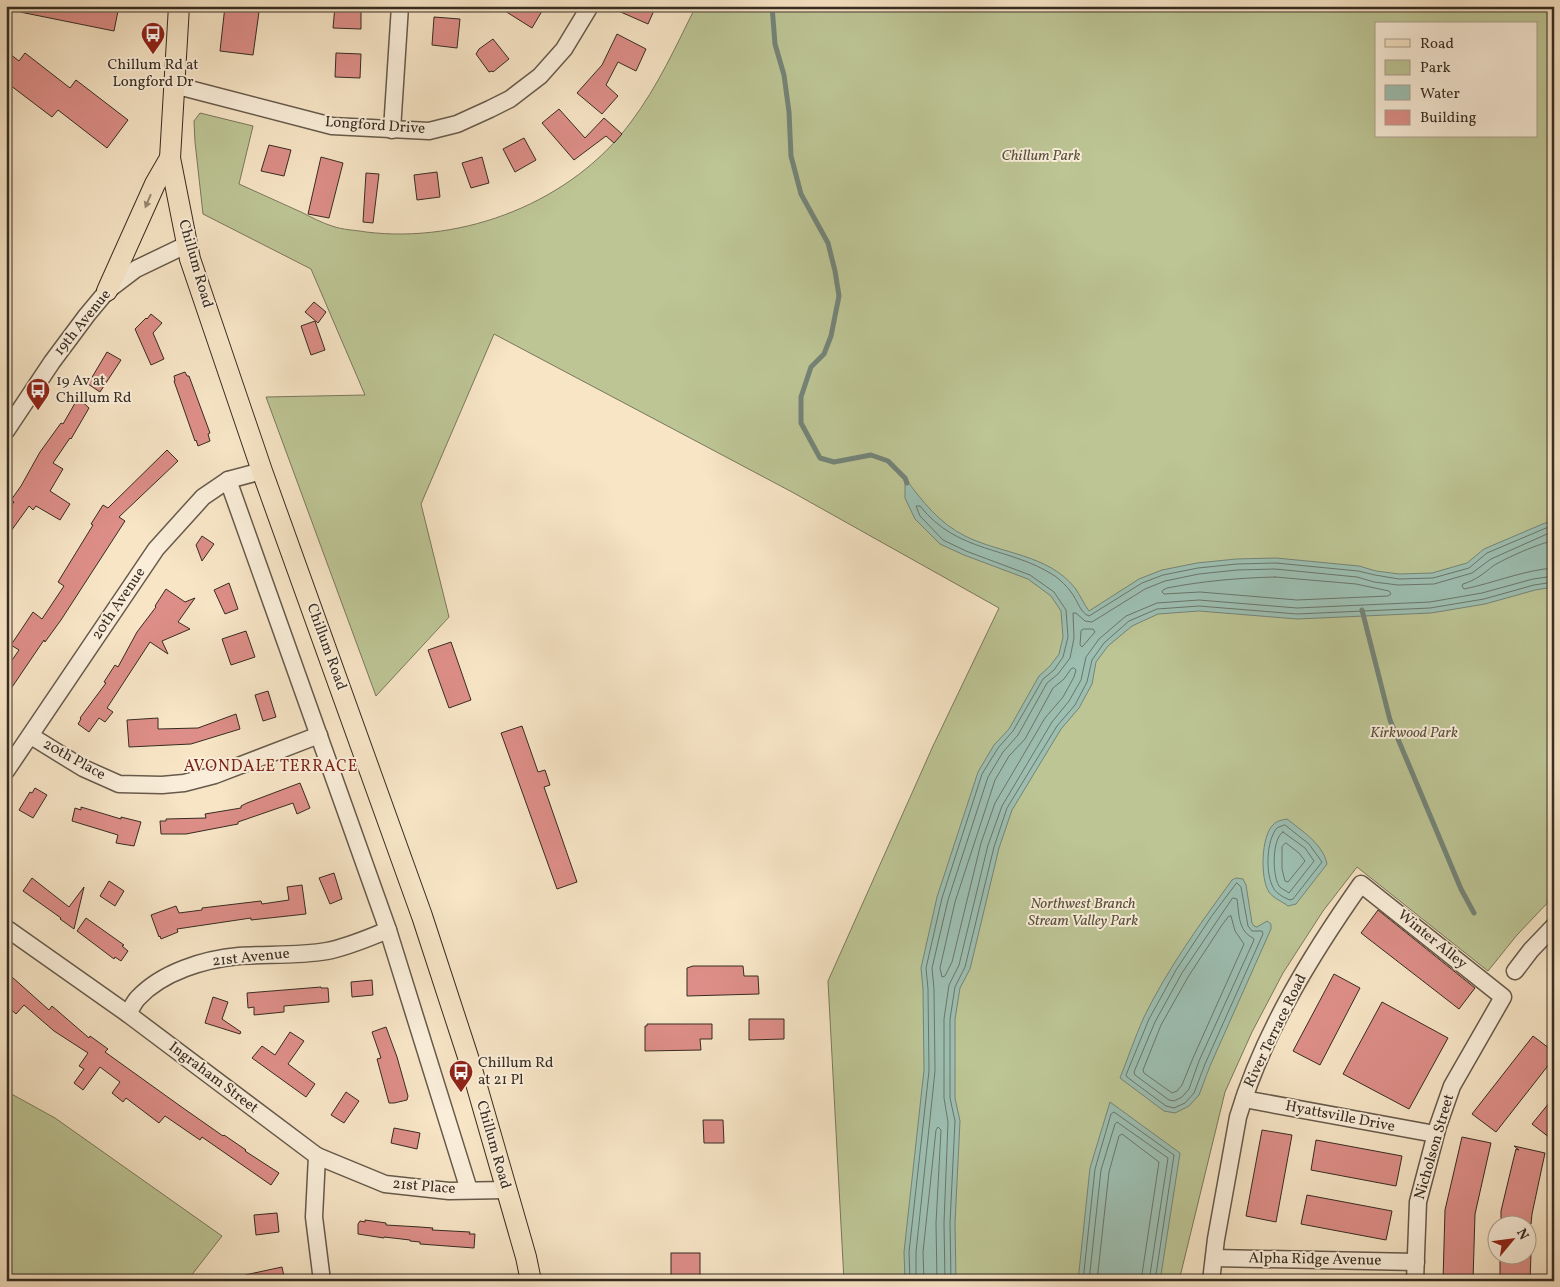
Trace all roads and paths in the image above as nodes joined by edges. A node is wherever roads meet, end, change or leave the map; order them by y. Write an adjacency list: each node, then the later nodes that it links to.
1 (179, 6): 4 (main road, Chillum Road)
2 (400, 6): 5 (street)
3 (590, 6): 5 (street, Longford Drive)
4 (174, 85): 5 (street, Longford Drive); 6 (main road, Chillum Road)
5 (392, 130)
6 (170, 158): 7 (main road, Chillum Road); 8 (main road, one-way to 8)
7 (186, 245): 8 (street, 19th Avenue); 10 (main road, Chillum Road)
8 (107, 291): 9 (street, 19th Avenue)
9 (6, 431)
10 (262, 471): 11 (street, 20th Avenue); 26 (main road, Chillum Road)
11 (228, 480): 12 (street); 13 (street, 20th Avenue)
12 (319, 735): 13 (street, 20th Place); 18 (street)
13 (31, 736): 14 (street, 20th Avenue)
14 (6, 771)
15 (1362, 884): 20 (street, Winter Alley); 22 (street, River Terrace Road)
16 (1554, 926): 19 (street)
17 (6, 928): 21 (street, Ingraham Street)
18 (388, 930): 21 (street, 21st Avenue); 25 (street)
19 (1515, 971)
20 (1503, 996): 23 (street, Nicholson Street)
21 (128, 1014): 24 (street, Ingraham Street)
22 (1244, 1099): 23 (street, Hyattsville Drive); 27 (street, River Terrace Road)
23 (1436, 1134): 28 (street, Nicholson Street)
24 (317, 1156): 25 (street, 21st Place); 29 (street)
25 (469, 1190): 26 (street, 21st Place)
26 (506, 1190): 30 (main road, Chillum Road)
27 (1214, 1258): 28 (street, Alpha Ridge Avenue); 31 (street, River Terrace Road)
28 (1416, 1262): 32 (street, Nicholson Street)
29 (322, 1281)
30 (531, 1281)
31 (1211, 1281)
32 (1415, 1281)

